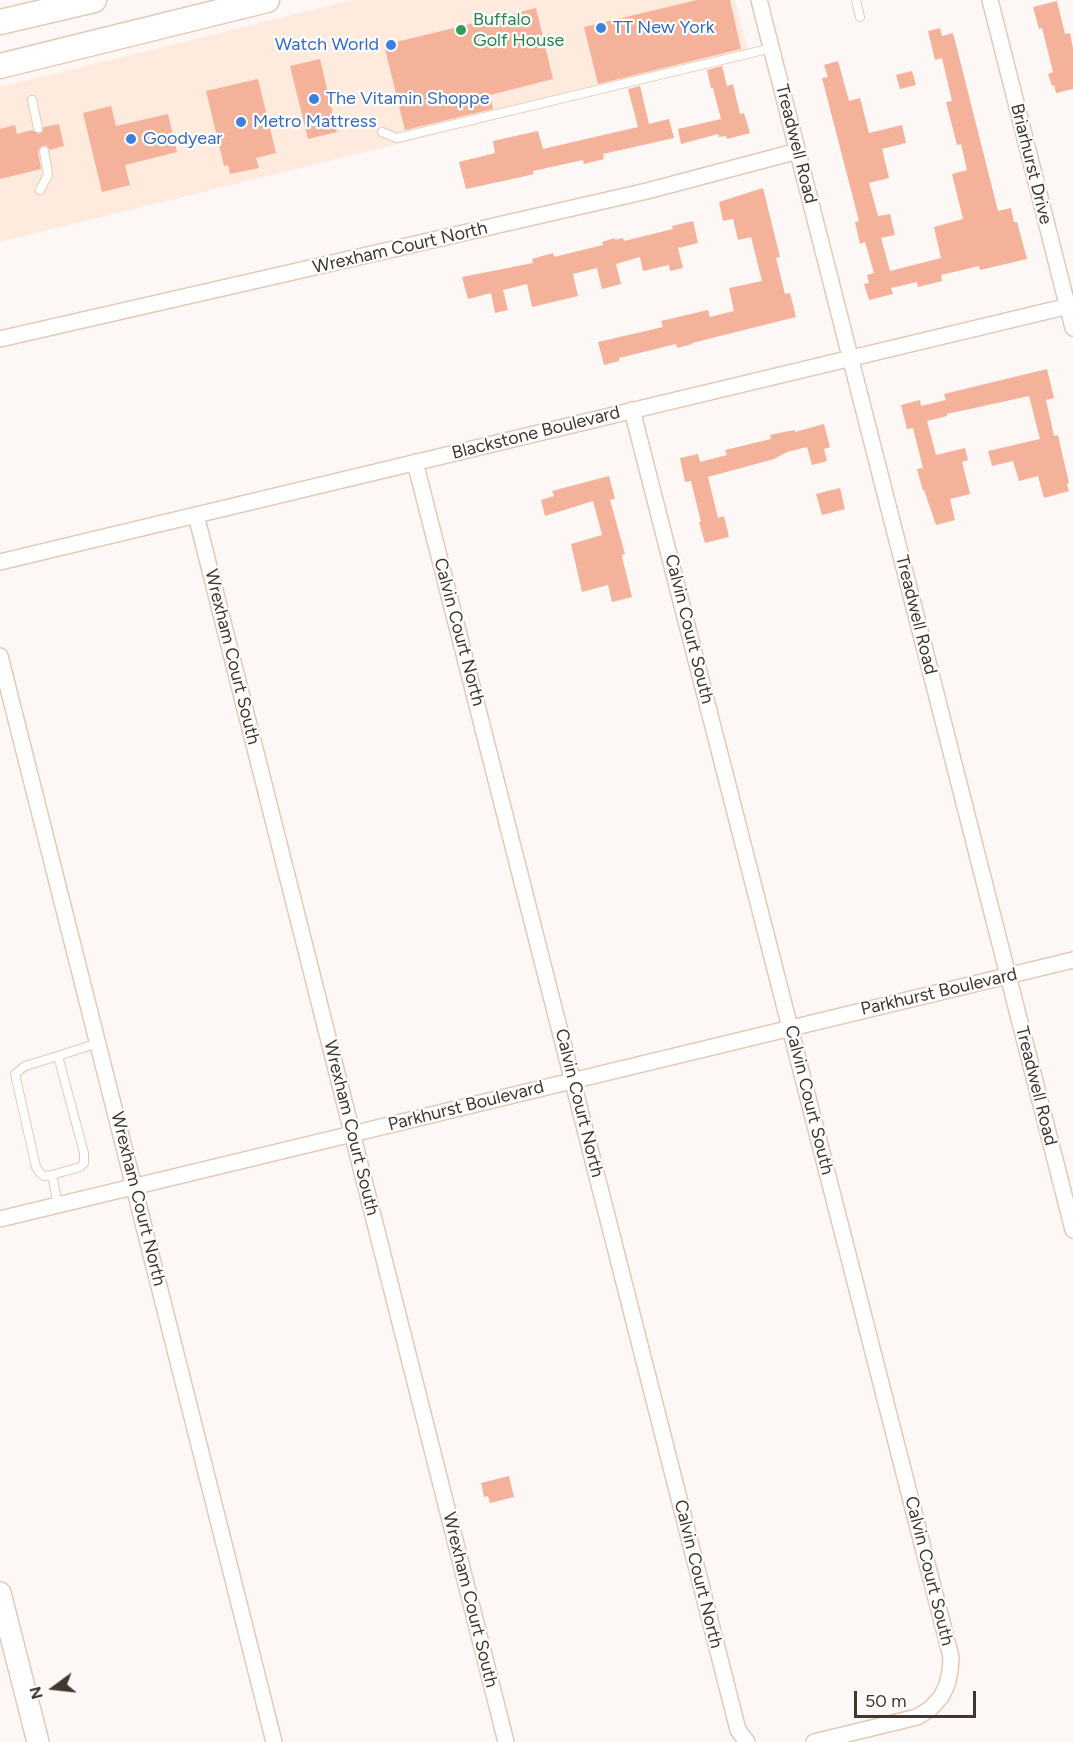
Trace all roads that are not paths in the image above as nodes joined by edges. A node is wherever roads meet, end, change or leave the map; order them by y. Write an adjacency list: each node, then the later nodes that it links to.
1 (94, 0): 7 (main road)
2 (267, 0): 9 (main road)
3 (759, 0): 8 (street, Treadwell Road)
4 (856, 0): 6 (lane)
5 (990, 0): 16 (street, Briarhurst Drive)
6 (860, 17)
7 (0, 22)
8 (772, 48): 12 (lane); 14 (street, Treadwell Road)
9 (0, 66)
10 (32, 100): 11 (lane)
11 (38, 129)
12 (382, 132)
13 (44, 151): 15 (lane)
14 (798, 151): 18 (street, Wrexham Court North); 19 (street, Treadwell Road)
15 (40, 190)
16 (1070, 306): 17 (street, Briarhurst Drive); 19 (street, Blackstone Boulevard)
17 (1073, 328)
18 (0, 339)
19 (850, 357): 20 (street, Blackstone Boulevard); 26 (street, Treadwell Road)
20 (632, 410): 21 (street, Blackstone Boulevard); 27 (street, Calvin Court South)
21 (415, 462): 22 (street, Blackstone Boulevard); 30 (street, Calvin Court North)
22 (196, 515): 23 (street, Blackstone Boulevard); 31 (street, Wrexham Court South)
23 (0, 562)
24 (0, 656): 28 (street, Wrexham Court North)
25 (1073, 960): 26 (street, Parkhurst Boulevard)
26 (1008, 976): 27 (street, Parkhurst Boulevard); 36 (street, Treadwell Road)
27 (790, 1028): 30 (street, Parkhurst Boulevard); 38 (street, Calvin Court South)
28 (98, 1043): 29 (lane); 33 (street, Wrexham Court North)
29 (58, 1056): 32 (lane); 32 (lane)
30 (573, 1080): 31 (street, Parkhurst Boulevard); 42 (street, Calvin Court North)
31 (352, 1134): 33 (street, Parkhurst Boulevard); 41 (street, Wrexham Court South)
32 (52, 1175): 34 (lane)
33 (135, 1186): 34 (street, Parkhurst Boulevard); 40 (street, Wrexham Court North)
34 (58, 1205): 35 (street, Parkhurst Boulevard)
35 (0, 1220)
36 (1073, 1230)
37 (0, 1593): 39 (street)
38 (856, 1737): 43 (street)
39 (38, 1742)
40 (274, 1742)
41 (506, 1742)
42 (747, 1742)
43 (814, 1742)

